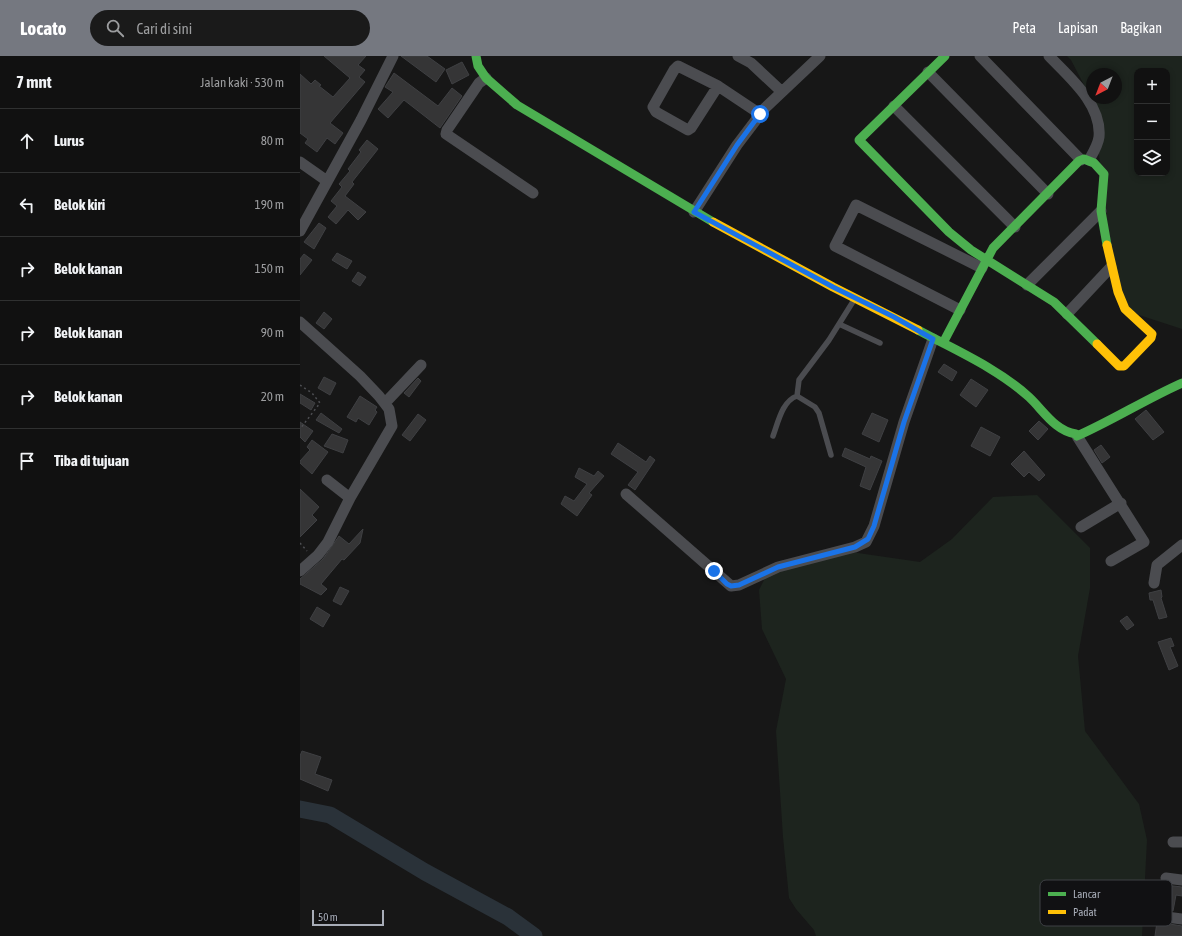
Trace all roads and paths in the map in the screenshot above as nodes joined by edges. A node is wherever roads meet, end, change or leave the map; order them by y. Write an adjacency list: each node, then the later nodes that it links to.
1 (393, 56): 17 (street)
2 (476, 56): 10 (street)
3 (738, 56): 8 (street)
4 (820, 56): 12 (street)
5 (945, 56): 9 (street)
6 (980, 56): 15 (street)
7 (1049, 56): 15 (street)
8 (754, 59): 12 (street)
9 (928, 72): 13 (street); 19 (street)
10 (486, 78): 18 (street); 21 (street)
11 (718, 86): 11 (street); 14 (street)
12 (781, 91): 14 (street)
13 (894, 106): 22 (street); 24 (street)
14 (760, 114): 21 (street)
15 (1085, 160): 19 (street); 20 (street)
16 (300, 162): 17 (street)
17 (327, 181): 23 (street)
18 (533, 193)
19 (1048, 194): 22 (street)
20 (1101, 211): 25 (street); 26 (street)
21 (694, 212): 27 (street)
22 (1015, 227): 24 (street)
23 (300, 231)
24 (984, 263): 26 (street); 28 (street); 28 (street)
25 (1111, 267): 29 (street); 29 (street)
26 (1027, 284): 29 (street)
27 (856, 298): 31 (lane); 32 (street)
28 (960, 310): 32 (street)
29 (1067, 314)
30 (300, 322): 40 (street)
31 (839, 324): 33 (lane); 39 (lane)
32 (938, 341): 43 (street); 46 (street)
33 (880, 343)
34 (421, 365): 40 (street)
35 (1182, 383): 37 (street)
36 (300, 385): 41 (path)
37 (1172, 388): 38 (street); 43 (street)
38 (1182, 395)
39 (797, 396): 42 (lane); 44 (lane)
40 (385, 403): 47 (street)
41 (300, 429)
42 (773, 436)
43 (1077, 436): 48 (street)
44 (831, 455)
45 (327, 480): 47 (street)
46 (626, 494)
47 (350, 498): 52 (street)
48 (1121, 503): 49 (street); 51 (street)
49 (1081, 527)
50 (1182, 545): 53 (street)
51 (1111, 561)
52 (300, 571)
53 (1154, 583)
54 (1166, 878): 55 (street)
55 (1182, 880)
56 (1172, 918): 57 (street)
57 (1182, 919)

